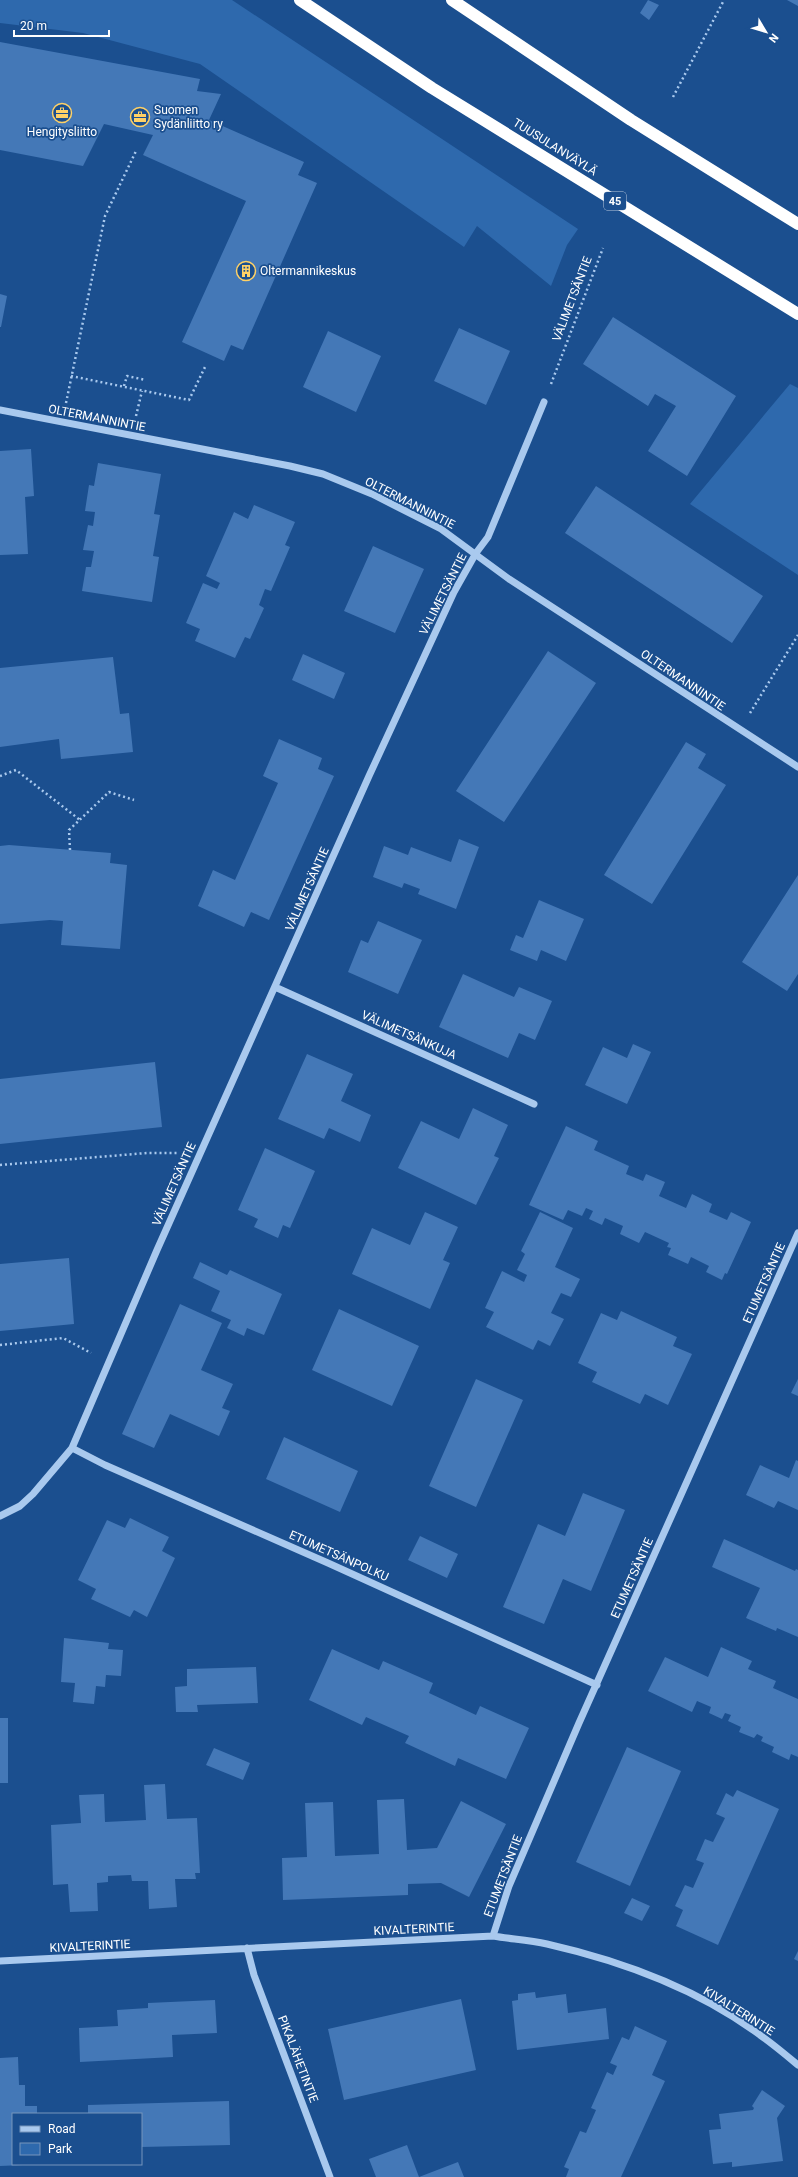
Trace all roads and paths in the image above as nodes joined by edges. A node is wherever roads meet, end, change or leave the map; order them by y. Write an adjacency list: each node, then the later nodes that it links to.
1 (300, 0): 8 (highway, TUUSULANVÄYLÄ / 45)
2 (452, 0): 6 (highway)
3 (724, 0): 4 (path)
4 (673, 97)
5 (136, 151): 10 (path)
6 (798, 224)
7 (603, 248): 14 (path, VÄLIMETSÄNTIE)
8 (798, 314)
9 (205, 367): 13 (path)
10 (71, 376): 12 (path); 15 (path)
11 (146, 380): 12 (path)
12 (124, 386): 13 (path)
13 (142, 390): 17 (path)
14 (544, 402): 18 (street, VÄLIMETSÄNTIE)
15 (66, 405)
16 (0, 410): 18 (street, OLTERMANNINTIE)
17 (135, 418)
18 (476, 553): 20 (street, OLTERMANNINTIE); 26 (street, VÄLIMETSÄNTIE)
19 (798, 635): 20 (path)
20 (741, 731): 21 (street, OLTERMANNINTIE)
21 (798, 767)
22 (0, 776): 24 (path)
23 (134, 800): 24 (path)
24 (80, 820): 25 (path)
25 (70, 850)
26 (275, 987): 27 (street, VÄLIMETSÄNKUJA); 28 (street, VÄLIMETSÄNTIE)
27 (534, 1104)
28 (197, 1160): 29 (path); 32 (street, VÄLIMETSÄNTIE)
29 (0, 1165)
30 (798, 1233): 35 (street, ETUMETSÄNTIE)
31 (0, 1345): 32 (path)
32 (109, 1361): 33 (street, VÄLIMETSÄNTIE)
33 (72, 1448): 34 (street, VÄLIMETSÄNTIE); 35 (street, ETUMETSÄNPOLKU)
34 (0, 1516)
35 (597, 1685): 36 (street, ETUMETSÄNTIE)
36 (493, 1936): 37 (street, KIVALTERINTIE); 39 (street, KIVALTERINTIE)
37 (247, 1948): 38 (street, KIVALTERINTIE); 40 (street, PIKALÄHETINTIE)
38 (0, 1961)
39 (798, 2065)
40 (330, 2177)

